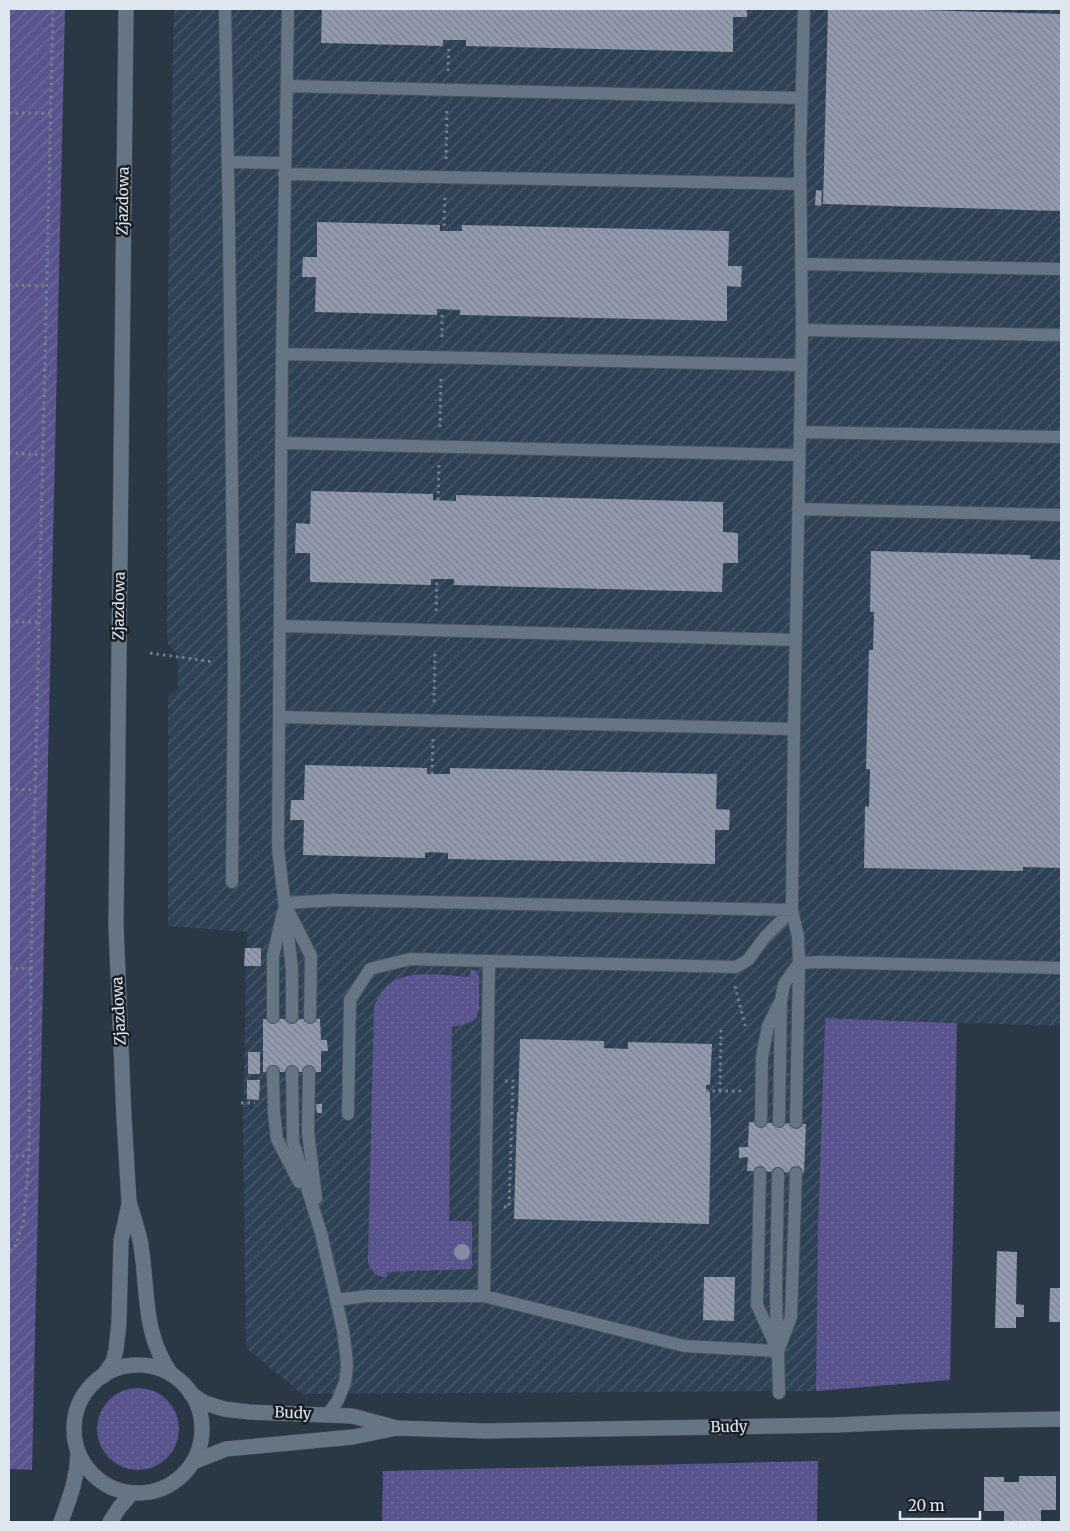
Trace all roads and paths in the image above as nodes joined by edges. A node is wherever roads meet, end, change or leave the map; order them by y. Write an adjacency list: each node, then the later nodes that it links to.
1 (53, 9): 11 (path)
2 (126, 9): 81 (street, Zjazdowa)
3 (225, 9): 12 (lane)
4 (288, 9): 7 (lane)
5 (804, 9): 9 (lane)
6 (449, 45): 8 (path)
7 (287, 86): 8 (lane); 13 (lane)
8 (447, 90): 9 (lane); 14 (path)
9 (801, 98): 15 (lane)
10 (9, 113): 11 (path)
11 (51, 113): 20 (path)
12 (228, 162): 13 (lane); 49 (lane)
13 (285, 168): 14 (lane); 23 (lane)
14 (445, 177): 15 (lane); 16 (path)
15 (800, 184): 17 (lane)
16 (444, 226)
17 (801, 264): 18 (lane); 21 (lane)
18 (1061, 269)
19 (9, 285): 20 (path)
20 (48, 286): 29 (path)
21 (802, 330): 22 (lane); 24 (lane)
22 (1061, 336)
23 (282, 354): 24 (lane); 27 (lane)
24 (801, 365): 25 (lane)
25 (800, 432): 26 (lane); 30 (lane)
26 (1061, 437)
27 (282, 442): 30 (lane); 39 (lane)
28 (9, 453): 29 (path)
29 (44, 454): 38 (path)
30 (799, 455): 33 (lane)
31 (439, 462): 32 (path)
32 (438, 500)
33 (798, 509): 34 (lane); 40 (lane)
34 (1061, 515)
35 (436, 579): 36 (path)
36 (436, 617)
37 (9, 622): 38 (path)
38 (40, 622): 48 (path)
39 (280, 626): 40 (lane); 43 (lane)
40 (796, 640): 44 (lane)
41 (435, 647): 42 (path)
42 (434, 707)
43 (279, 717): 44 (lane); 50 (lane)
44 (794, 729): 51 (lane)
45 (433, 736): 46 (path)
46 (432, 774)
47 (9, 789): 48 (path)
48 (36, 790): 56 (path)
49 (232, 882)
50 (285, 903): 51 (lane); 59 (lane); 60 (lane); 61 (lane)
51 (792, 910): 52 (lane); 53 (lane)
52 (490, 961): 72 (lane); 84 (lane)
53 (798, 963): 55 (lane); 58 (lane); 75 (lane)
54 (9, 968): 56 (path)
55 (1061, 968)
56 (31, 969): 77 (path)
57 (735, 986): 63 (path)
58 (781, 1001): 73 (lane); 74 (lane)
59 (273, 1017)
60 (292, 1017)
61 (310, 1017)
62 (721, 1030): 68 (path)
63 (747, 1032)
64 (273, 1072): 82 (lane)
65 (292, 1072): 82 (lane)
66 (309, 1072): 82 (lane)
67 (706, 1091): 68 (path)
68 (720, 1091): 69 (path)
69 (741, 1091)
70 (241, 1103): 71 (path)
71 (251, 1103)
72 (348, 1114)
73 (761, 1120)
74 (779, 1121)
75 (796, 1122)
76 (9, 1156): 77 (path)
77 (29, 1156): 83 (path)
78 (760, 1173): 86 (lane)
79 (796, 1173): 86 (lane)
80 (778, 1174): 86 (lane)
81 (129, 1202): 87 (street, Zjazdowa); 88 (street, Zjazdowa)
82 (320, 1233): 85 (lane)
83 (9, 1250)
84 (484, 1296): 85 (lane); 86 (lane)
85 (336, 1300): 91 (lane)
86 (778, 1351): 89 (lane)
87 (171, 1374): 88 (street); 90 (street)
88 (103, 1376): 94 (street)
89 (779, 1393)
90 (191, 1394): 91 (street, Budy); 95 (street)
91 (328, 1414): 93 (street, Budy)
92 (1061, 1419): 93 (street, Budy)
93 (397, 1428): 95 (street, Budy)
94 (78, 1452): 96 (street); 97 (street)
95 (193, 1462): 96 (street)
96 (132, 1493): 98 (street)
97 (61, 1522)
98 (110, 1522)

